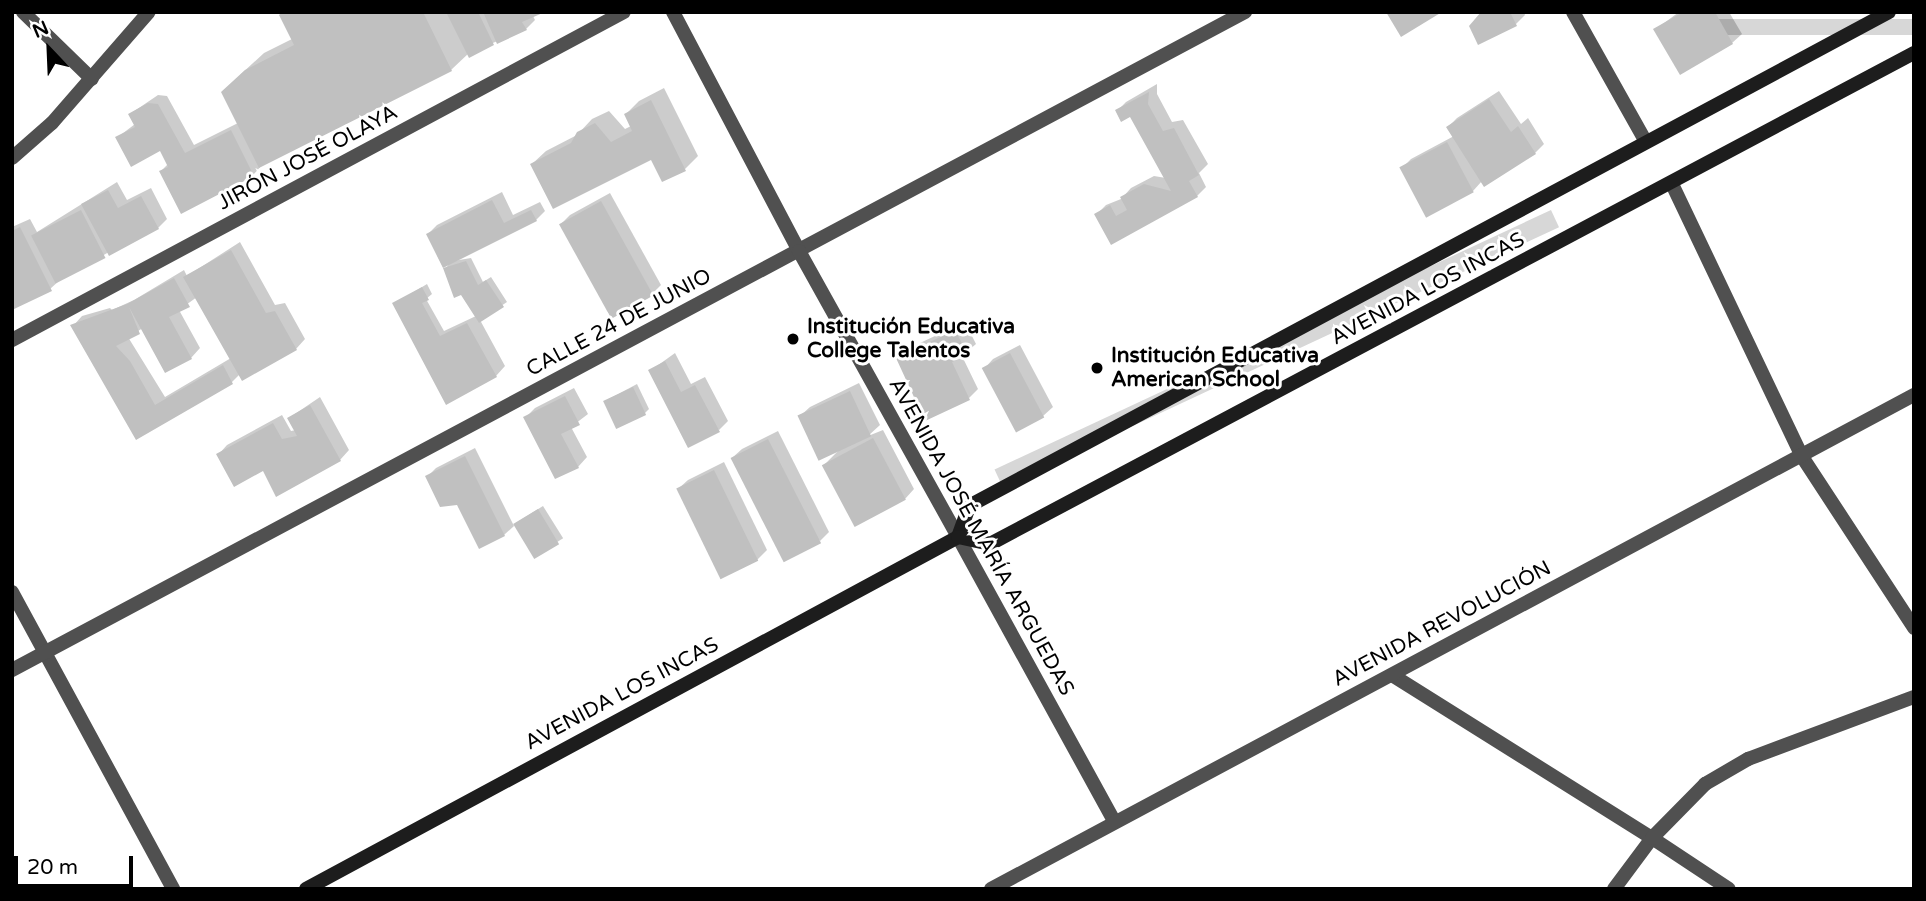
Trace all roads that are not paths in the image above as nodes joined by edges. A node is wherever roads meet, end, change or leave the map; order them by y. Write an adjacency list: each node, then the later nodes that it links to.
1 (23, 12): 9 (street)
2 (149, 12): 9 (street)
3 (624, 12): 14 (street, JIRÓN JOSÉ OLAYA)
4 (673, 12): 13 (street, AVENIDA JOSÉ MARÍA ARGUEDAS)
5 (1245, 12): 13 (street, CALLE 24 DE JUNIO)
6 (1573, 12): 10 (street)
7 (1889, 12): 10 (main road, AVENIDA LOS INCAS)
8 (1914, 53): 12 (main road, AVENIDA LOS INCAS)
9 (92, 79): 11 (street)
10 (1646, 142): 17 (main road, AVENIDA LOS INCAS)
11 (12, 158)
12 (1672, 184): 16 (street); 17 (main road, AVENIDA LOS INCAS)
13 (799, 251): 17 (street, AVENIDA JOSÉ MARÍA ARGUEDAS); 20 (street, CALLE 24 DE JUNIO)
14 (12, 340)
15 (1914, 395): 16 (street, AVENIDA REVOLUCIÓN)
16 (1801, 455): 19 (street); 22 (street, AVENIDA REVOLUCIÓN)
17 (958, 537): 24 (street, AVENIDA JOSÉ MARÍA ARGUEDAS); 27 (main road, AVENIDA LOS INCAS)
18 (12, 592): 20 (street)
19 (1914, 628)
20 (45, 652): 21 (street, CALLE 24 DE JUNIO); 26 (street)
21 (12, 670)
22 (1392, 674): 24 (street, AVENIDA REVOLUCIÓN); 25 (street)
23 (1914, 697): 25 (street)
24 (1115, 822): 28 (street, AVENIDA REVOLUCIÓN)
25 (1652, 838): 29 (street); 30 (street)
26 (173, 889)
27 (306, 889)
28 (991, 889)
29 (1615, 889)
30 (1729, 889)

